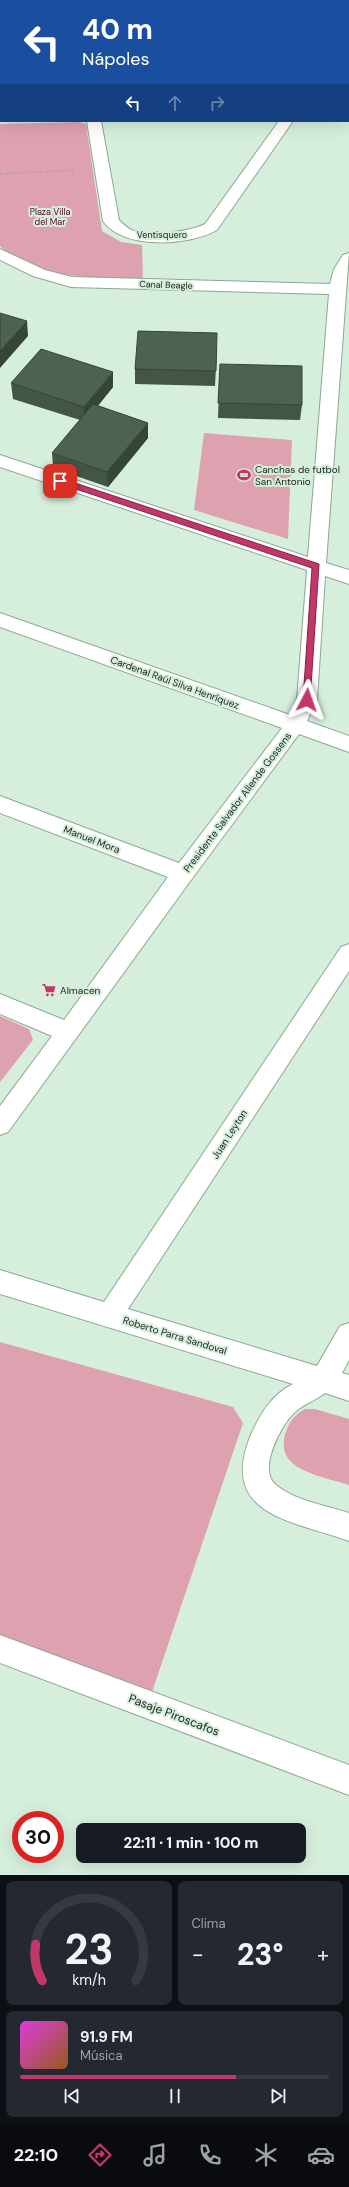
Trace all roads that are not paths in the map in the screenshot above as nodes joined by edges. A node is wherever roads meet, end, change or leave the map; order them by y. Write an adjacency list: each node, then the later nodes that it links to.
1 (94, 122): 2 (street, Ventisquero)
2 (285, 122)
3 (0, 254): 5 (street, Canal Beagle)
4 (349, 258): 5 (street, Presidente Salvador Allende Gossens)
5 (337, 290): 7 (street, Presidente Salvador Allende Gossens)
6 (0, 461): 7 (street)
7 (316, 566): 8 (street); 10 (street, Presidente Salvador Allende Gossens)
8 (349, 577)
9 (0, 620): 10 (street, Cardenal Raúl Silva Henríquez)
10 (295, 725): 11 (street, Cardenal Raúl Silva Henríquez); 13 (street, Presidente Salvador Allende Gossens)
11 (349, 744)
12 (0, 804): 13 (street, Manuel Mora)
13 (183, 874): 16 (street, Presidente Salvador Allende Gossens)
14 (349, 953): 19 (street, Juan Leyton)
15 (0, 1004): 16 (street)
16 (68, 1032): 17 (street, Presidente Salvador Allende Gossens)
17 (0, 1125)
18 (0, 1282): 19 (street, Roberto Parra Sandoval)
19 (110, 1315): 21 (street, Roberto Parra Sandoval)
20 (349, 1335): 21 (street)
21 (322, 1380): 22 (street, Roberto Parra Sandoval); 23 (street)
22 (349, 1388)
23 (349, 1526)
24 (0, 1650): 25 (street, Pasaje Piroscafos)
25 (349, 1780)

